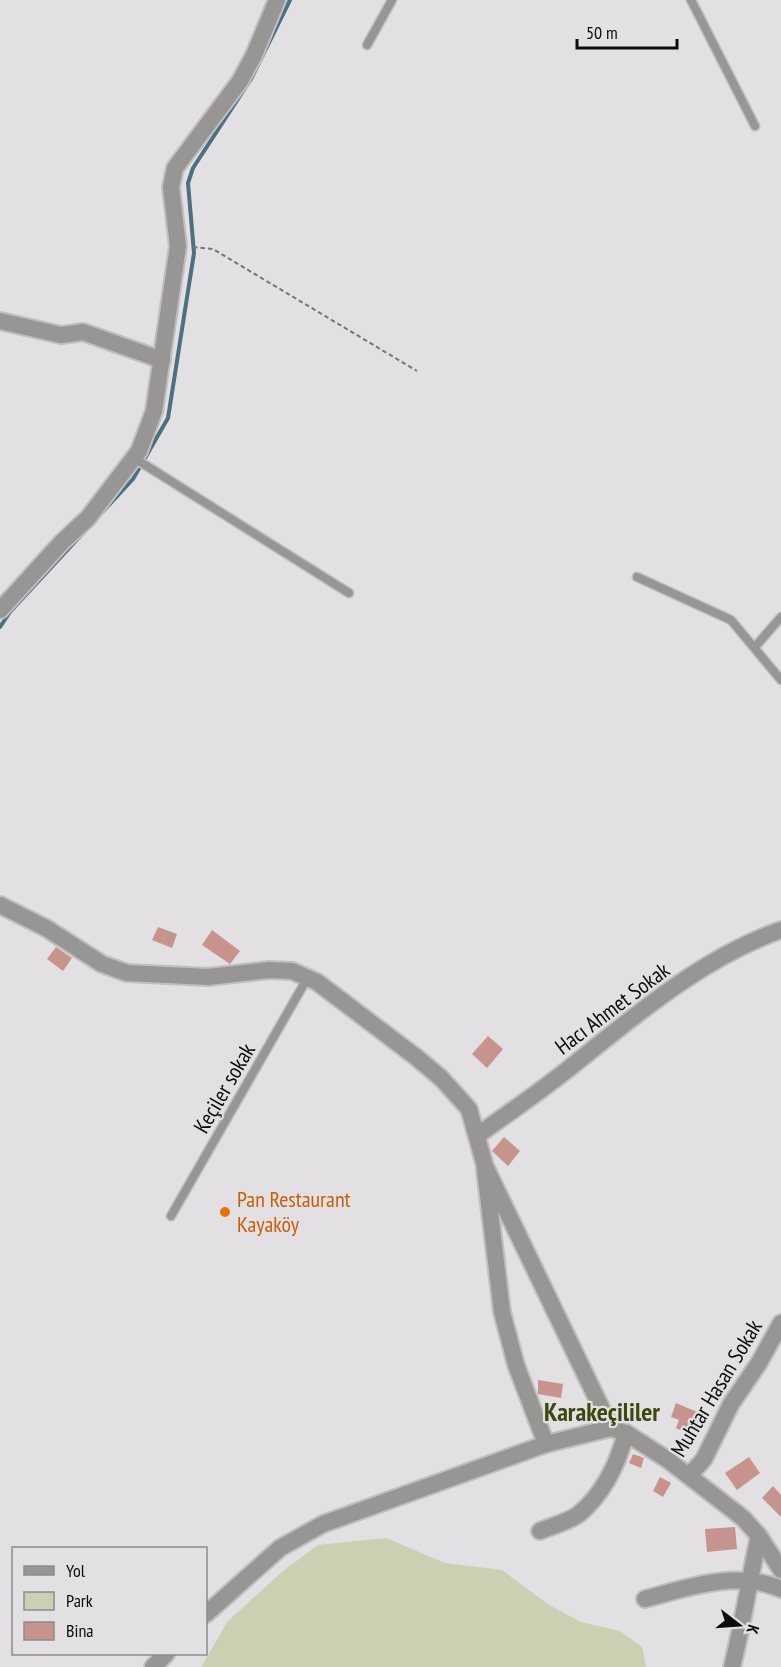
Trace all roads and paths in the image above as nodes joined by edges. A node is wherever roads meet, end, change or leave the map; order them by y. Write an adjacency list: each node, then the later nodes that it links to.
1 (277, 0): 8 (street)
2 (393, 0): 4 (lane)
3 (691, 0): 5 (lane)
4 (367, 45)
5 (754, 126)
6 (203, 248): 9 (path)
7 (0, 321): 8 (street)
8 (162, 360): 10 (street)
9 (417, 371)
10 (134, 458): 12 (lane); 13 (street)
11 (637, 577): 15 (lane)
12 (349, 593)
13 (0, 610)
14 (781, 617): 15 (lane)
15 (755, 647): 16 (lane)
16 (781, 680)
17 (0, 905): 19 (street)
18 (781, 930): 20 (street, Hacı Ahmet Sokak)
19 (308, 978): 20 (street); 22 (lane, Keçiler sokak)
20 (478, 1135): 21 (street)
21 (485, 1166): 24 (street); 25 (street)
22 (171, 1216)
23 (781, 1323): 26 (street, Muhtar Hasan Sokak)
24 (619, 1431): 25 (street); 26 (street); 27 (street)
25 (546, 1444): 33 (street)
26 (689, 1476): 28 (street)
27 (540, 1531)
28 (759, 1536): 29 (street); 30 (street)
29 (781, 1570)
30 (749, 1579): 31 (street); 32 (street); 36 (street)
31 (781, 1589)
32 (645, 1599)
33 (207, 1613)
34 (164, 1655): 35 (street)
35 (153, 1667)
36 (732, 1667)

